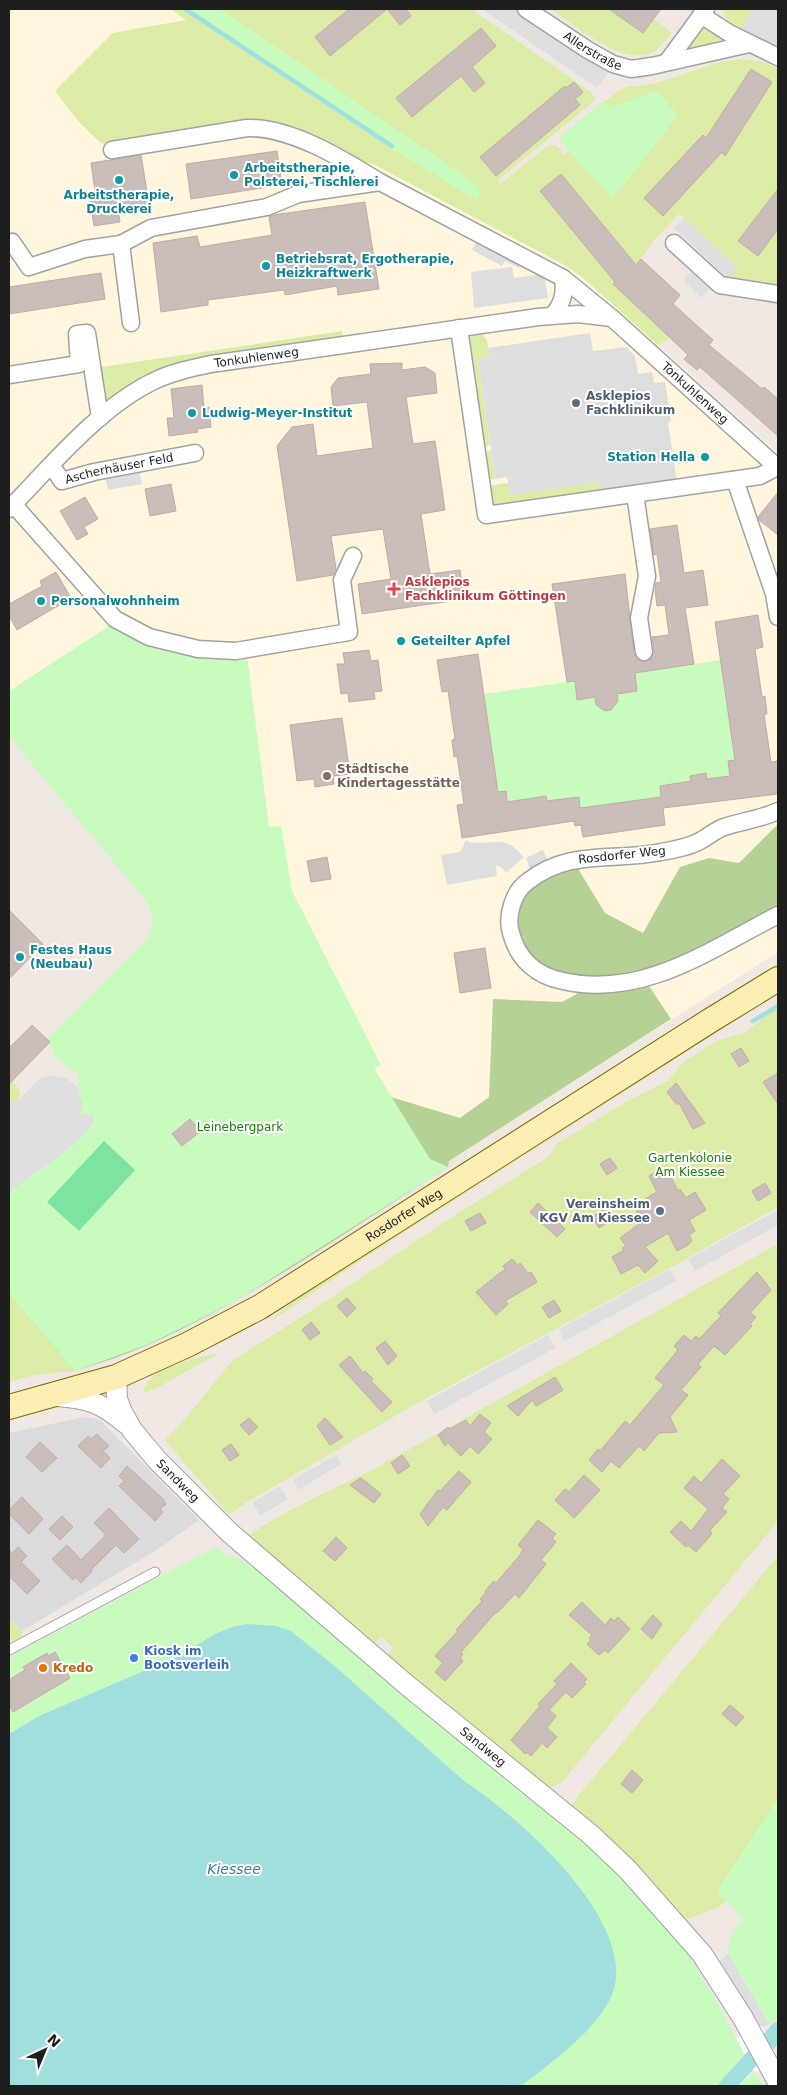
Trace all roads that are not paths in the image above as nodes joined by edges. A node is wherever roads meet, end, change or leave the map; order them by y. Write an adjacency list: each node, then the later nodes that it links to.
1 (526, 9): 5 (street, Allerstraße)
2 (704, 12): 3 (street); 5 (street)
3 (749, 44): 4 (street); 5 (street, Allerstraße)
4 (778, 57)
5 (667, 62)
6 (112, 150): 7 (street, Tonkuhlenweg)
7 (380, 182): 10 (street); 11 (street, Tonkuhlenweg)
8 (9, 243): 10 (street)
9 (674, 243): 12 (street)
10 (121, 244): 15 (street)
11 (563, 278): 13 (street); 14 (street, Tonkuhlenweg)
12 (778, 294)
13 (553, 315): 14 (street, Tonkuhlenweg); 16 (street, Tonkuhlenweg)
14 (612, 318): 21 (street, Tonkuhlenweg)
15 (131, 323)
16 (459, 328): 18 (street, Tonkuhlenweg); 23 (street)
17 (9, 375): 18 (street)
18 (100, 418): 20 (street, Tonkuhlenweg)
19 (195, 453): 20 (street, Ascherhäuser Feld)
20 (51, 465): 24 (street, Tonkuhlenweg)
21 (778, 468): 22 (street)
22 (735, 480): 23 (street); 26 (street)
23 (635, 494): 27 (street)
24 (11, 507): 25 (street)
25 (353, 556)
26 (778, 617)
27 (644, 652)
28 (778, 811): 29 (street, Rosdorfer Weg)
29 (778, 915)
30 (778, 979): 31 (main road, Rosdorfer Weg)
31 (116, 1377): 32 (main road, Rosdorfer Weg); 34 (street, Sandweg); 35 (street, Sandweg)
32 (50, 1396): 33 (main road, Rosdorfer Weg); 34 (street)
33 (9, 1407)
34 (132, 1430): 35 (street, Sandweg)
35 (146, 1447): 38 (street, Sandweg)
36 (155, 1572): 37 (lane)
37 (9, 1650)
38 (778, 2082)

